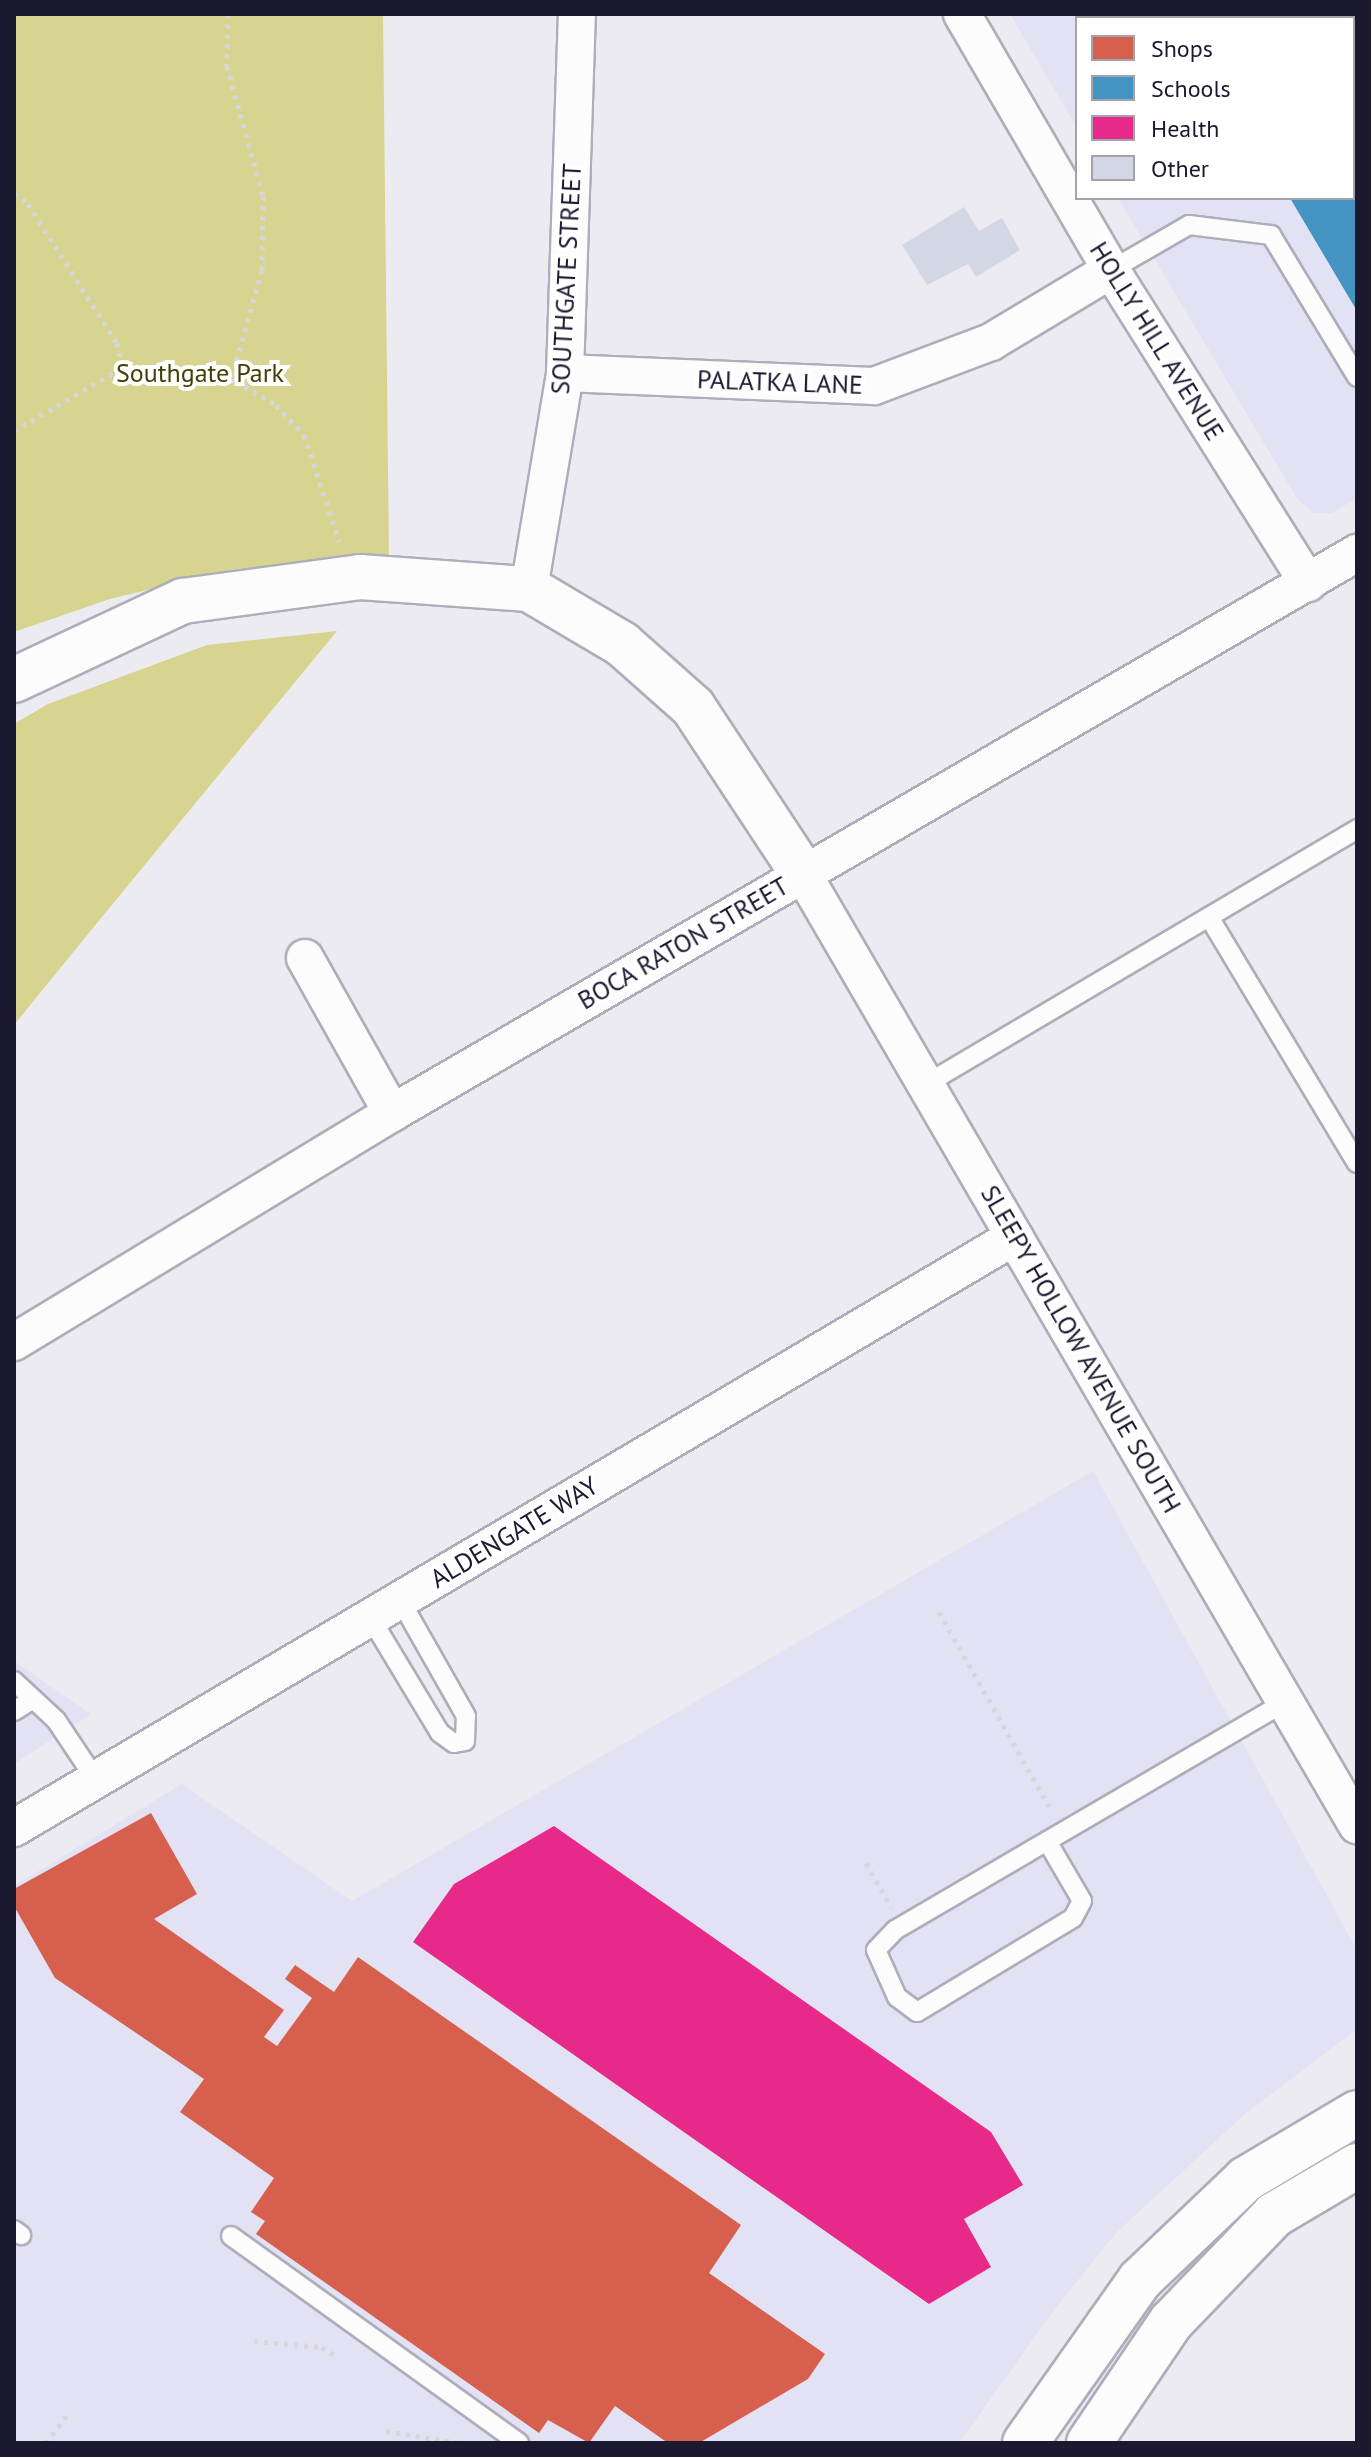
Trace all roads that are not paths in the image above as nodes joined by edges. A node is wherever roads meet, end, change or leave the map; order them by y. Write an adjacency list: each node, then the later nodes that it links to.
1 (577, 14): 4 (street, SOUTHGATE STREET)
2 (962, 14): 3 (street, HOLLY HILL AVENUE)
3 (1111, 270): 4 (street, PALATKA LANE); 5 (lane); 7 (street, HOLLY HILL AVENUE)
4 (565, 373): 8 (street, SOUTHGATE STREET)
5 (1357, 377)
6 (1357, 553): 7 (street, BOCA RATON STREET)
7 (1308, 583): 11 (street, BOCA RATON STREET)
8 (529, 589): 9 (street); 11 (street)
9 (14, 680)
10 (1357, 829): 12 (lane)
11 (803, 874): 14 (street, SLEEPY HOLLOW AVENUE SOUTH); 15 (street, BOCA RATON STREET)
12 (1209, 917): 14 (lane); 16 (lane)
13 (305, 958): 15 (street)
14 (928, 1083): 17 (street, SLEEPY HOLLOW AVENUE SOUTH)
15 (392, 1113): 18 (street, BOCA RATON STREET)
16 (1357, 1163)
17 (1014, 1237): 19 (street, ALDENGATE WAY); 22 (street, SLEEPY HOLLOW AVENUE SOUTH)
18 (14, 1342)
19 (385, 1609): 19 (lane); 24 (street, ALDENGATE WAY)
20 (14, 1681): 21 (lane)
21 (33, 1699): 23 (lane); 24 (lane)
22 (1285, 1702): 25 (street, SLEEPY HOLLOW AVENUE SOUTH); 27 (lane)
23 (14, 1711)
24 (96, 1780): 26 (street, ALDENGATE WAY)
25 (1357, 1825)
26 (14, 1828)
27 (1055, 1836): 27 (lane)
28 (1357, 2113): 32 (street)
29 (1357, 2166): 33 (street)
30 (231, 2236): 31 (lane)
31 (519, 2443)
32 (1025, 2443)
33 (1089, 2443)

